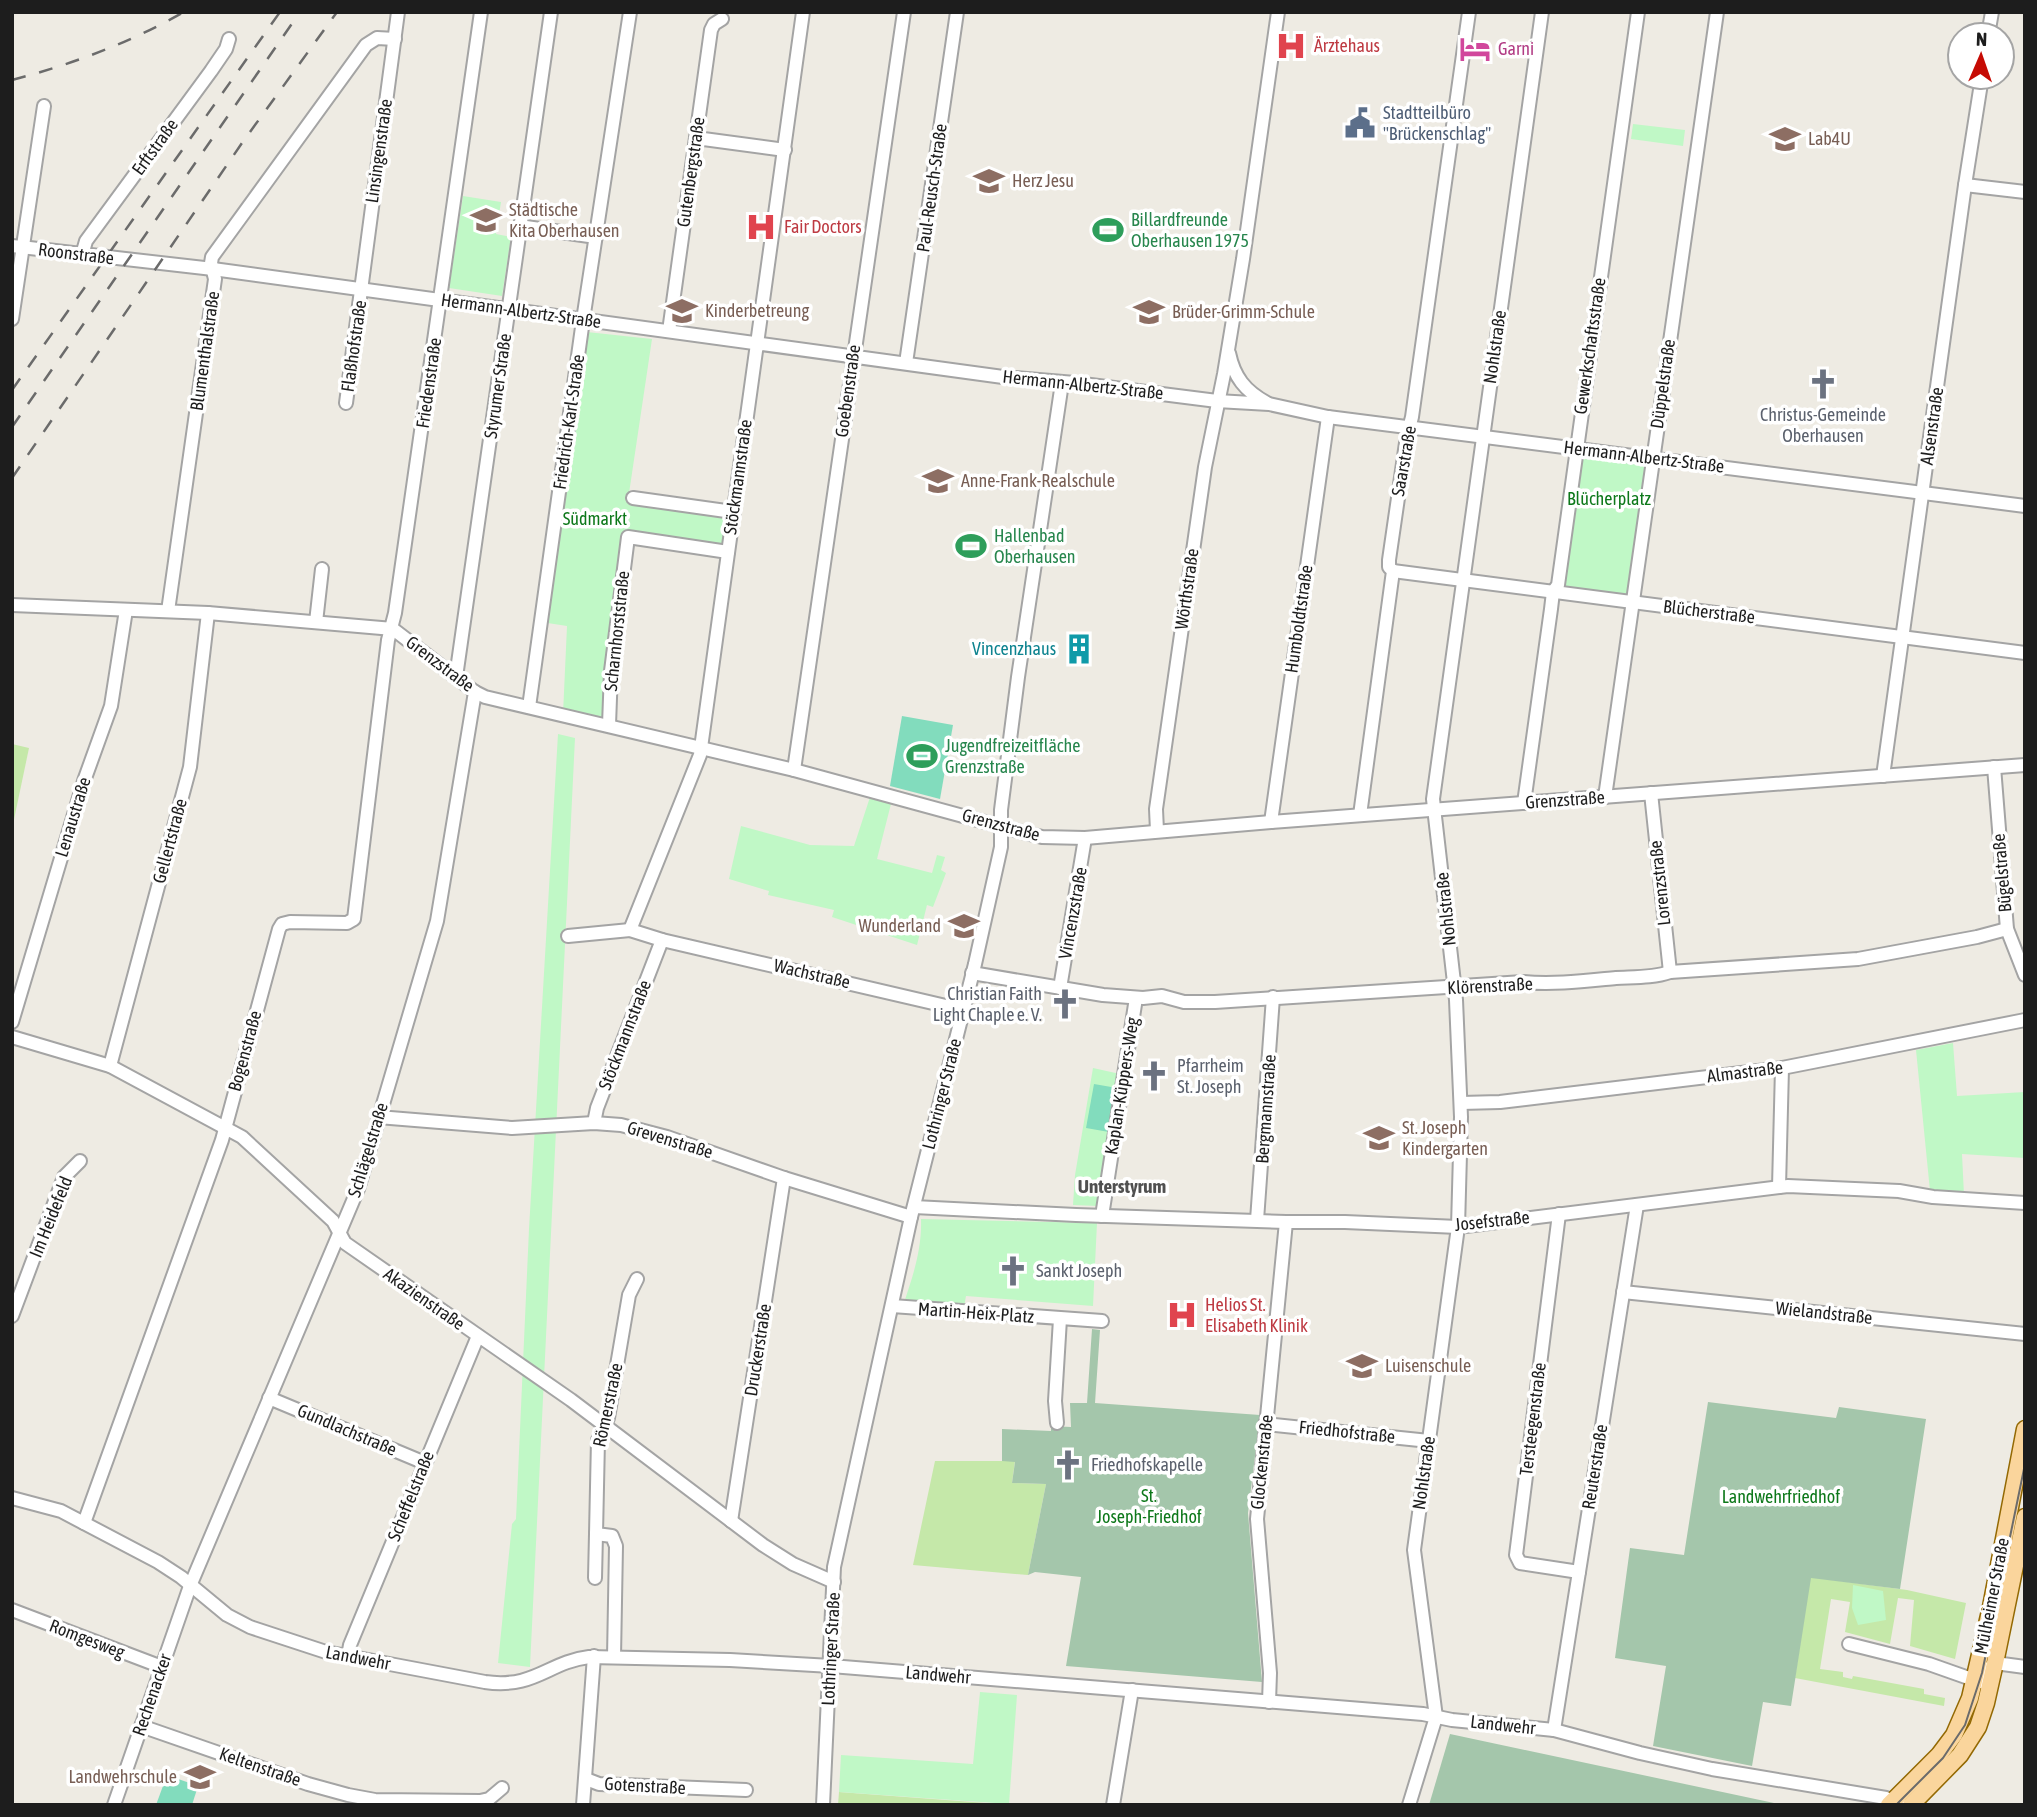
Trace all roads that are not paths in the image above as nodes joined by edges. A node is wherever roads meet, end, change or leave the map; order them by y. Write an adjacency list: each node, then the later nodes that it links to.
1 (398, 12): 15 (street, Linsingenstraße)
2 (481, 12): 29 (street, Friedenstraße)
3 (551, 12): 22 (street, Styrumer Straße)
4 (630, 12): 23 (street, Friedrich-Karl-Straße)
5 (803, 12): 19 (street, Stöckmannstraße)
6 (904, 12): 36 (street, Goebenstraße)
7 (957, 12): 37 (street, Paul-Reusch-Straße)
8 (1278, 12): 35 (street, Wörthstraße)
9 (1469, 12): 43 (street, Saarstraße)
10 (1542, 12): 44 (street, Nohlstraße)
11 (1637, 12): 45 (street, Gewerkschaftsstraße)
12 (1717, 12): 46 (street, Düppelstraße)
13 (722, 19): 18 (street, Gutenbergstraße)
14 (229, 39): 25 (street, Erftstraße)
15 (394, 39): 27 (street, Blumenthalstraße); 28 (street, Linsingenstraße)
16 (1980, 91): 20 (street, Alsenstraße)
17 (44, 106): 24 (street)
18 (696, 138): 19 (street); 33 (street, Gutenbergstraße)
19 (785, 150): 34 (street, Stöckmannstraße)
20 (1965, 185): 21 (street); 47 (street, Alsenstraße)
21 (2025, 192)
22 (519, 226): 23 (street); 30 (street, Styrumer Straße)
23 (596, 237): 32 (street, Friedrich-Karl-Straße)
24 (18, 247): 25 (street, Roonstraße); 31 (street)
25 (82, 255): 26 (street, Roonstraße)
26 (140, 262): 27 (street, Hermann-Albertz-Straße)
27 (213, 270): 28 (street, Hermann-Albertz-Straße); 59 (street, Blumenthalstraße)
28 (361, 289): 29 (street, Hermann-Albertz-Straße); 40 (street, Flaßhofstraße)
29 (440, 300): 30 (street, Hermann-Albertz-Straße); 62 (street, Friedenstraße)
30 (508, 309): 32 (street, Hermann-Albertz-Straße); 65 (street, Styrumer Straße)
31 (12, 319)
32 (583, 320): 33 (street, Hermann-Albertz-Straße); 67 (street, Friedrich-Karl-Straße)
33 (669, 331): 34 (street, Hermann-Albertz-Straße)
34 (757, 342): 36 (street, Hermann-Albertz-Straße); 50 (street, Stöckmannstraße)
35 (1228, 349): 39 (street, Wörthstraße); 41 (street, Wörthstraße)
36 (853, 355): 37 (street, Hermann-Albertz-Straße); 72 (street, Goebenstraße)
37 (906, 363): 38 (street, Hermann-Albertz-Straße)
38 (1062, 383): 39 (street, Hermann-Albertz-Straße); 80 (street, Lothringer Straße)
39 (1217, 401): 41 (street, Hermann-Albertz-Straße); 81 (street, Wörthstraße)
40 (346, 403)
41 (1269, 404): 42 (street, Hermann-Albertz-Straße)
42 (1328, 417): 43 (street, Hermann-Albertz-Straße); 79 (street, Humboldtstraße)
43 (1408, 428): 44 (street, Hermann-Albertz-Straße); 53 (street, Saarstraße)
44 (1484, 437): 45 (street, Hermann-Albertz-Straße); 54 (street, Nohlstraße)
45 (1577, 449): 46 (street, Hermann-Albertz-Straße); 55 (street, Gewerkschaftsstraße)
46 (1653, 457): 47 (street, Hermann-Albertz-Straße); 56 (street, Düppelstraße)
47 (1923, 493): 49 (street, Hermann-Albertz-Straße); 63 (street, Alsenstraße)
48 (633, 498): 50 (street)
49 (2025, 506)
50 (733, 512): 51 (street, Stöckmannstraße)
51 (728, 552): 68 (street, Scharnhorststraße); 69 (street, Stöckmannstraße)
52 (322, 569): 61 (street)
53 (1393, 571): 54 (street, Blücherstraße); 78 (street, Saarstraße)
54 (1464, 580): 55 (street, Blücherstraße); 77 (street, Nohlstraße)
55 (1553, 592): 56 (street, Blücherstraße); 76 (street, Gewerkschaftsstraße)
56 (1632, 602): 63 (street, Blücherstraße); 75 (street, Düppelstraße)
57 (12, 605): 58 (street, Grenzstraße)
58 (126, 610): 59 (street, Grenzstraße); 96 (street, Lenaustraße)
59 (168, 611): 60 (street, Grenzstraße)
60 (208, 612): 61 (street, Grenzstraße); 98 (street, Gellertstraße)
61 (316, 622): 62 (street, Grenzstraße)
62 (393, 629): 65 (street, Grenzstraße); 103 (street, Bogenstraße)
63 (1903, 637): 64 (street, Blücherstraße); 73 (street, Alsenstraße)
64 (2025, 653)
65 (456, 677): 66 (street, Grenzstraße)
66 (475, 692): 67 (street, Grenzstraße); 101 (street, Schlägelstraße)
67 (529, 707): 68 (street, Grenzstraße)
68 (609, 725): 69 (street, Grenzstraße)
69 (700, 746): 72 (street, Grenzstraße); 84 (street, Stöckmannstraße)
70 (2025, 765): 71 (street, Grenzstraße)
71 (1994, 767): 73 (street, Grenzstraße); 83 (street, Bügelstraße)
72 (794, 770): 80 (street, Grenzstraße)
73 (1883, 776): 74 (street, Grenzstraße)
74 (1651, 793): 75 (street, Grenzstraße); 87 (street, Lorenzstraße)
75 (1605, 797): 76 (street, Grenzstraße)
76 (1524, 803): 77 (street, Grenzstraße)
77 (1436, 810): 78 (street, Grenzstraße); 91 (street, Nohlstraße)
78 (1360, 815): 79 (street, Grenzstraße)
79 (1271, 822): 81 (street, Grenzstraße)
80 (1002, 826): 82 (street, Grenzstraße); 88 (street, Lothringer Straße)
81 (1157, 831): 82 (street, Grenzstraße)
82 (1085, 838): 90 (street, Vincenzstraße)
83 (2007, 929): 87 (street, Klörenstraße); 89 (street, Bügelstraße)
84 (631, 930): 85 (street); 86 (street)
85 (568, 936)
86 (662, 940): 94 (street, Wachstraße); 102 (street, Stöckmannstraße)
87 (1670, 972): 91 (street, Klörenstraße)
88 (972, 973): 90 (street, Klörenstraße); 94 (street, Lothringer Straße)
89 (2025, 975)
90 (1060, 988): 92 (street, Klörenstraße)
91 (1454, 988): 93 (street, Klörenstraße); 100 (street, Nohlstraße)
92 (1136, 998): 93 (street, Klörenstraße); 111 (street, Kaplan-Küppers-Weg)
93 (1273, 998): 112 (street, Bergmannstraße)
94 (963, 1010): 109 (street, Lothringer Straße)
95 (2025, 1020): 99 (street, Almastraße)
96 (12, 1022)
97 (12, 1037): 98 (street, Akazienstraße)
98 (110, 1066): 103 (street, Akazienstraße)
99 (1782, 1068): 100 (street, Almastraße); 106 (street)
100 (1461, 1103): 114 (street, Nohlstraße)
101 (378, 1117): 102 (street, Grevenstraße); 115 (street, Schlägelstraße)
102 (594, 1124): 105 (street, Grevenstraße)
103 (226, 1129): 115 (street, Akazienstraße); 135 (street, Bogenstraße)
104 (80, 1161): 119 (street, Im Heidefeld)
105 (784, 1178): 109 (street, Grevenstraße); 134 (street, Druckerstraße)
106 (1779, 1187): 107 (street, Josefstraße); 108 (street, Josefstraße)
107 (2025, 1203)
108 (1637, 1205): 110 (street, Josefstraße); 117 (street, Reuterstraße)
109 (913, 1212): 111 (street, Josefstraße); 118 (street, Lothringer Straße)
110 (1559, 1214): 114 (street, Josefstraße); 137 (street, Tersteegenstraße)
111 (1102, 1216): 112 (street, Josefstraße)
112 (1256, 1220): 113 (street, Josefstraße)
113 (1286, 1222): 114 (street, Josefstraße); 126 (street, Glockenstraße)
114 (1458, 1227): 129 (street, Nohlstraße)
115 (340, 1234): 123 (street, Akazienstraße); 124 (street, Schlägelstraße)
116 (637, 1279): 127 (street, Römerstraße)
117 (1623, 1292): 122 (street, Wielandstraße); 137 (street, Reuterstraße)
118 (892, 1306): 120 (street, Martin-Heix-Platz); 139 (street, Lothringer Straße)
119 (12, 1316)
120 (1060, 1318): 121 (street, Martin-Heix-Platz); 125 (street, Martin-Heix-Platz)
121 (1102, 1321)
122 (2025, 1334)
123 (478, 1336): 127 (street, Akazienstraße); 131 (street, Scheffelstraße)
124 (269, 1398): 131 (street, Gundlachstraße); 140 (street, Schlägelstraße)
125 (1057, 1423)
126 (1265, 1424): 129 (street, Friedhofstraße); 152 (street, Glockenstraße)
127 (604, 1426): 134 (street, Akazienstraße); 136 (street, Römerstraße)
128 (2025, 1429): 130 (main road, Mülheimer Straße)
129 (1429, 1441): 153 (street, Nohlstraße)
130 (2023, 1452): 150 (main road, Mülheimer Straße)
131 (425, 1463): 143 (street, Scheffelstraße)
132 (12, 1498): 135 (street, Landwehr)
133 (2025, 1517): 146 (main road, Mülheimer Straße)
134 (731, 1521): 139 (street, Akazienstraße)
135 (84, 1523): 140 (street, Landwehr)
136 (596, 1534): 138 (street, Römerstraße); 145 (street)
137 (1579, 1572): 155 (street, Reuterstraße)
138 (595, 1578)
139 (834, 1581): 148 (street, Lothringer Straße)
140 (191, 1586): 143 (street, Landwehr); 147 (street, Rechenacker)
141 (12, 1610): 147 (street, Romgesweg)
142 (1849, 1644): 150 (street, Mülheimer Straße)
143 (348, 1656): 144 (street, Landwehr)
144 (594, 1656): 145 (street, Landwehr); 156 (street)
145 (614, 1657): 148 (street, Landwehr)
146 (1995, 1663): 149 (street); 150 (main road, Mülheimer Straße)
147 (162, 1667): 154 (street, Rechenacker)
148 (831, 1667): 151 (street, Landwehr); 162 (street, Lothringer Straße)
149 (2025, 1667)
150 (1983, 1682): 159 (main road, Mülheimer Straße); 165 (main road, Mülheimer Straße)
151 (1132, 1690): 152 (street, Landwehr); 163 (street)
152 (1269, 1702): 153 (street, Landwehr)
153 (1436, 1717): 155 (street, Landwehr); 164 (street, Nohlstraße)
154 (141, 1726): 157 (street, Keltenstraße); 160 (street, Rechenacker)
155 (1554, 1730): 159 (street, Landwehr)
156 (586, 1780): 158 (street, Gotenstraße); 161 (street)
157 (502, 1788)
158 (746, 1790)
159 (1895, 1803)
160 (114, 1805)
161 (583, 1805)
162 (823, 1805)
163 (1113, 1805)
164 (1409, 1805)
165 (1911, 1805)

